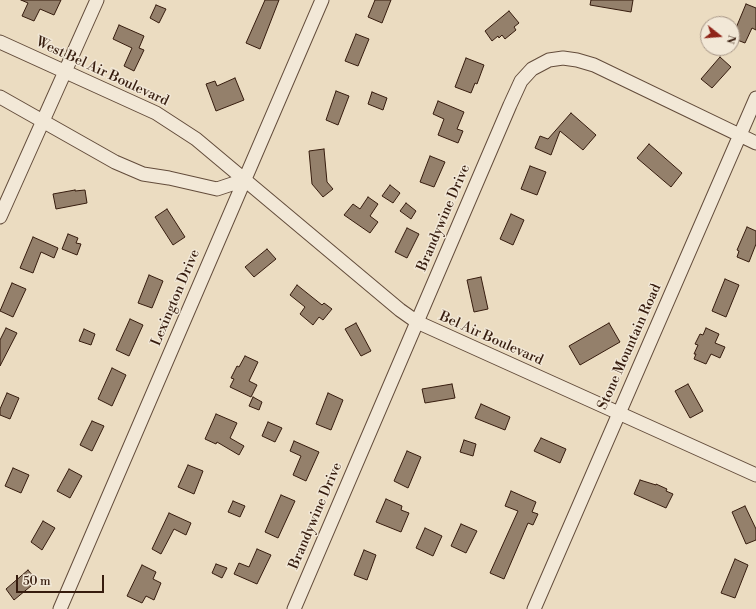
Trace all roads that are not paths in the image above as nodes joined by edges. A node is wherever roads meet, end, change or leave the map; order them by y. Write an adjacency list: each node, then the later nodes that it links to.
1 (97, 0): 4 (street)
2 (322, 0): 10 (street, Lexington Drive)
3 (0, 42): 4 (street, West Bel Air Boulevard)
4 (65, 71): 7 (street); 10 (street, West Bel Air Boulevard)
5 (0, 97): 7 (street)
6 (756, 98): 8 (street, Stone Mountain Road)
7 (42, 122): 10 (street); 11 (street)
8 (740, 136): 9 (street, Brandywine Drive); 12 (street, Brandywine Drive); 13 (street, Stone Mountain Road)
9 (756, 143)
10 (244, 180): 12 (street, Bel Air Boulevard); 15 (street, Lexington Drive)
11 (0, 217)
12 (417, 322): 13 (street, Bel Air Boulevard); 16 (street, Brandywine Drive)
13 (619, 414): 14 (street, Bel Air Boulevard); 17 (street, Stone Mountain Road)
14 (756, 475)
15 (60, 609)
16 (294, 609)
17 (534, 609)

